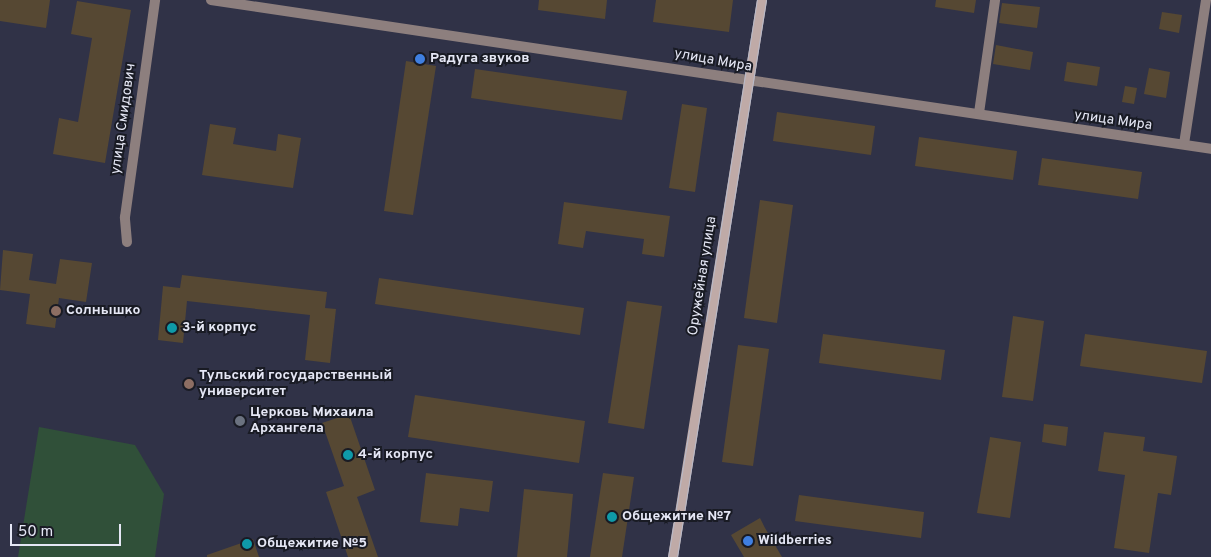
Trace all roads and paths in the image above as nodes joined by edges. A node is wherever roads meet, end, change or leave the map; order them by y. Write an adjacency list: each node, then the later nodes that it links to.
1 (155, 0): 10 (street, улица Смидович)
2 (211, 0): 6 (street, улица Мира)
3 (762, 0): 6 (street, Оружейная улица)
4 (995, 0): 7 (street)
5 (1206, 0): 8 (street)
6 (749, 81): 7 (street, улица Мира); 11 (street, Оружейная улица)
7 (979, 112): 8 (street, улица Мира)
8 (1184, 144): 9 (street, улица Мира)
9 (1211, 149)
10 (126, 242)
11 (673, 557)

